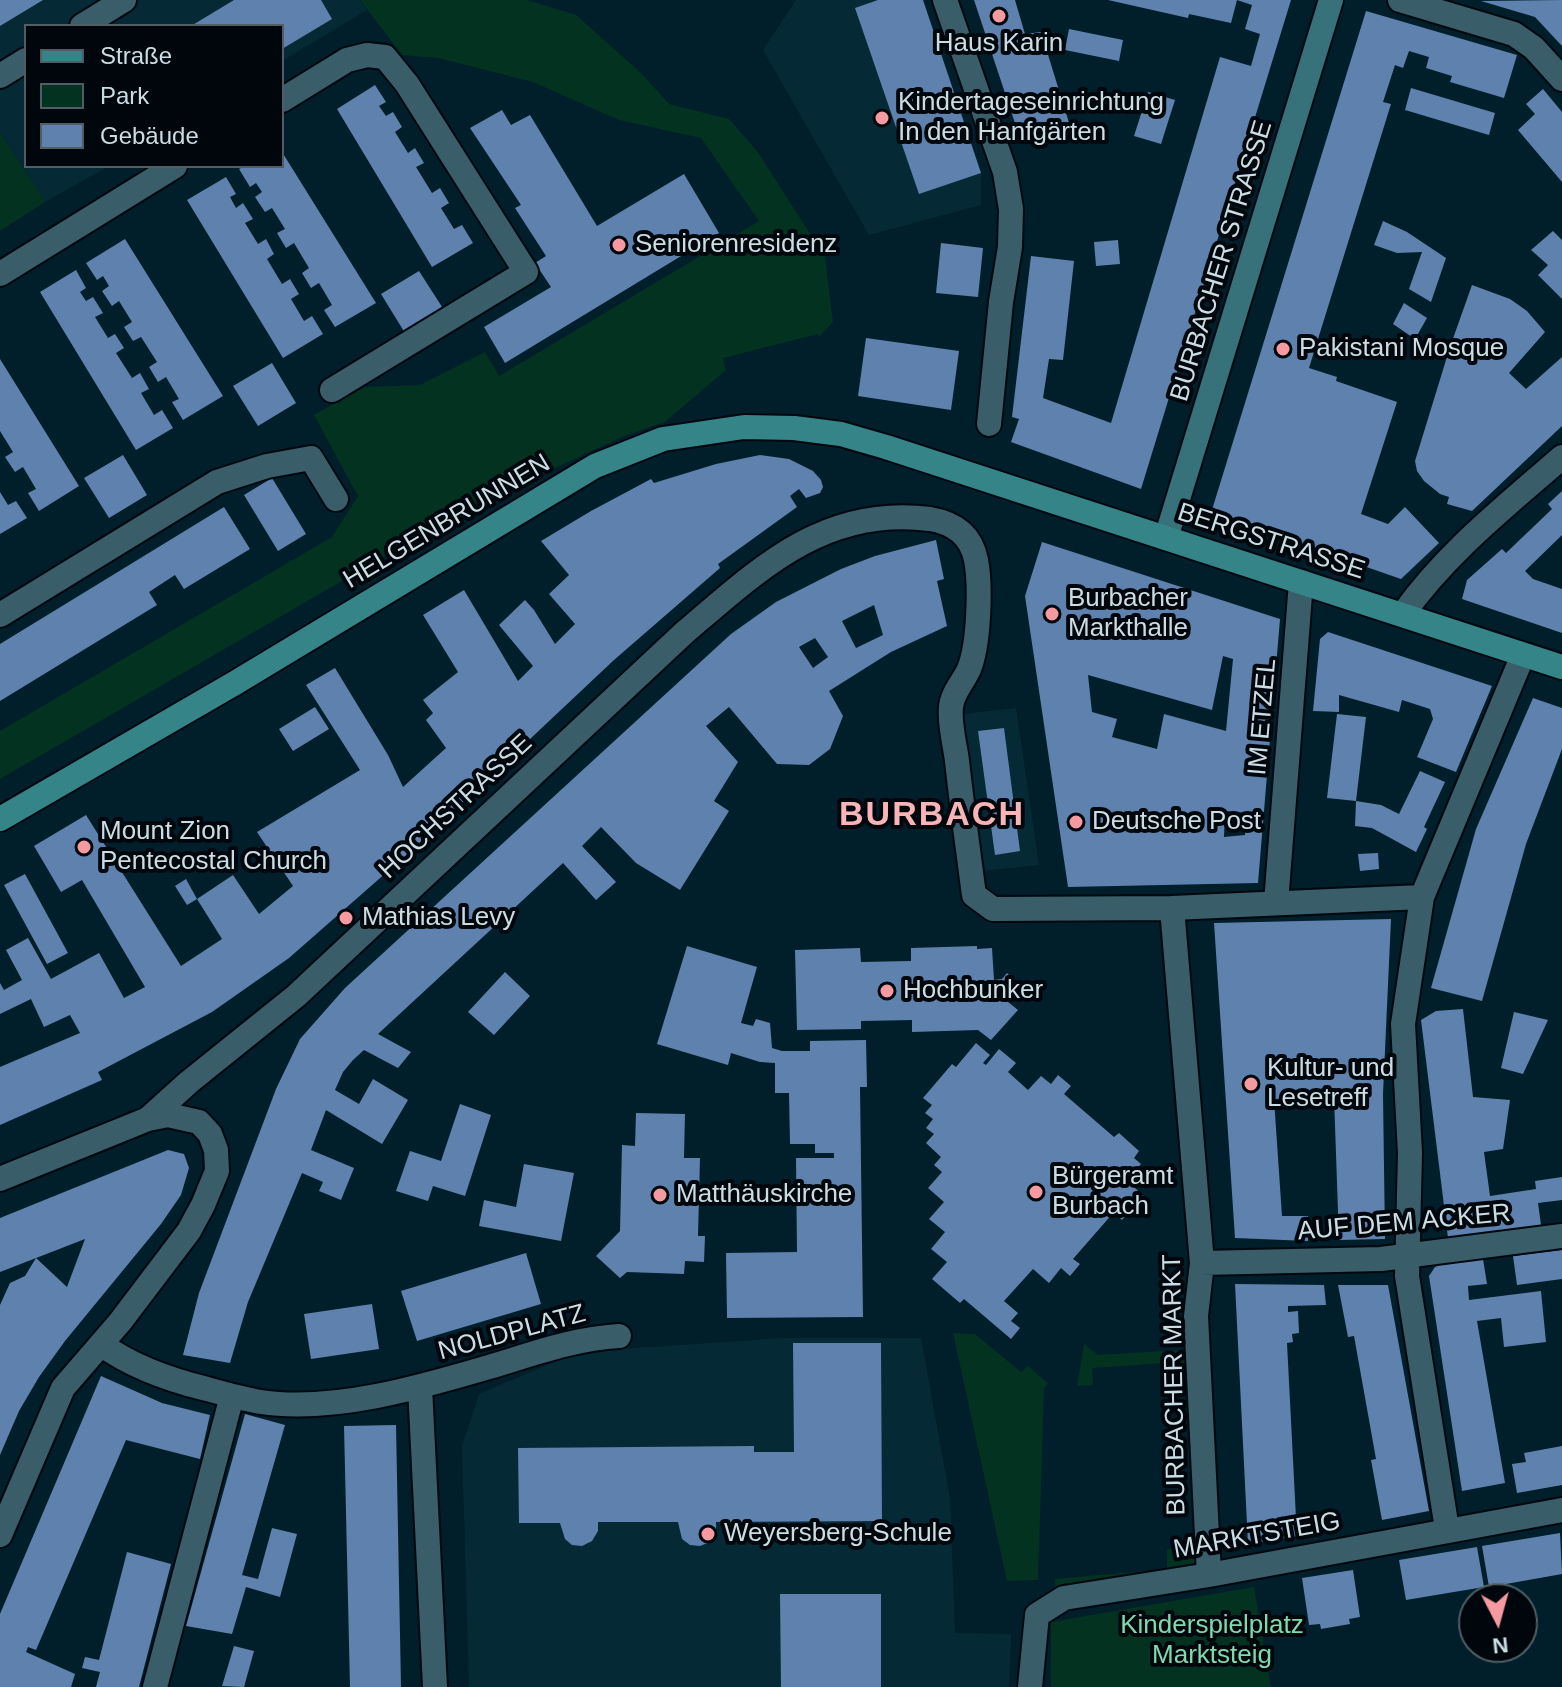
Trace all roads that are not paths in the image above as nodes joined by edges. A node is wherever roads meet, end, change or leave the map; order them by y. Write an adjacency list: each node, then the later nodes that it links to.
1 (124, 0): 5 (street)
2 (945, 0): 13 (street)
3 (1331, 0): 17 (main road, BURBACHER STRASSE)
4 (1400, 0): 8 (street)
5 (85, 24)
6 (24, 61): 7 (street)
7 (0, 76)
8 (1562, 79)
9 (284, 99): 12 (street)
10 (172, 168): 11 (street)
11 (0, 274)
12 (332, 390)
13 (989, 424)
14 (1562, 457): 19 (street)
15 (962, 473): 17 (main road, BERGSTRASSE); 23 (main road, HELGENBRUNNEN)
16 (336, 499): 20 (street)
17 (1166, 538): 18 (main road, BERGSTRASSE)
18 (1301, 582): 19 (main road, BERGSTRASSE); 25 (street, IM ETZEL)
19 (1403, 614): 21 (main road, BERGSTRASSE)
20 (0, 615)
21 (1523, 655): 22 (main road, BERGSTRASSE); 24 (street)
22 (1562, 667)
23 (0, 819)
24 (1422, 897): 25 (street); 30 (street)
25 (1276, 903): 26 (street)
26 (1172, 908): 27 (street, HOCHSTRASSE); 31 (street, BURBACHER MARKT)
27 (148, 1119): 28 (street, HOCHSTRASSE); 33 (street)
28 (0, 1179)
29 (1562, 1236): 30 (street, AUF DEM ACKER)
30 (1408, 1256): 31 (street, AUF DEM ACKER); 37 (street)
31 (1202, 1263): 39 (street, BURBACHER MARKT)
32 (619, 1336): 34 (street, NOLDPLATZ)
33 (101, 1344): 35 (street, NOLDPLATZ); 38 (street)
34 (420, 1387): 35 (street, NOLDPLATZ); 41 (street)
35 (232, 1396): 40 (street)
36 (1562, 1510): 37 (street, MARKTSTEIG)
37 (1447, 1529): 39 (street, MARKTSTEIG)
38 (0, 1535)
39 (1209, 1575): 42 (street, MARKTSTEIG)
40 (155, 1687)
41 (435, 1687)
42 (1030, 1687)

